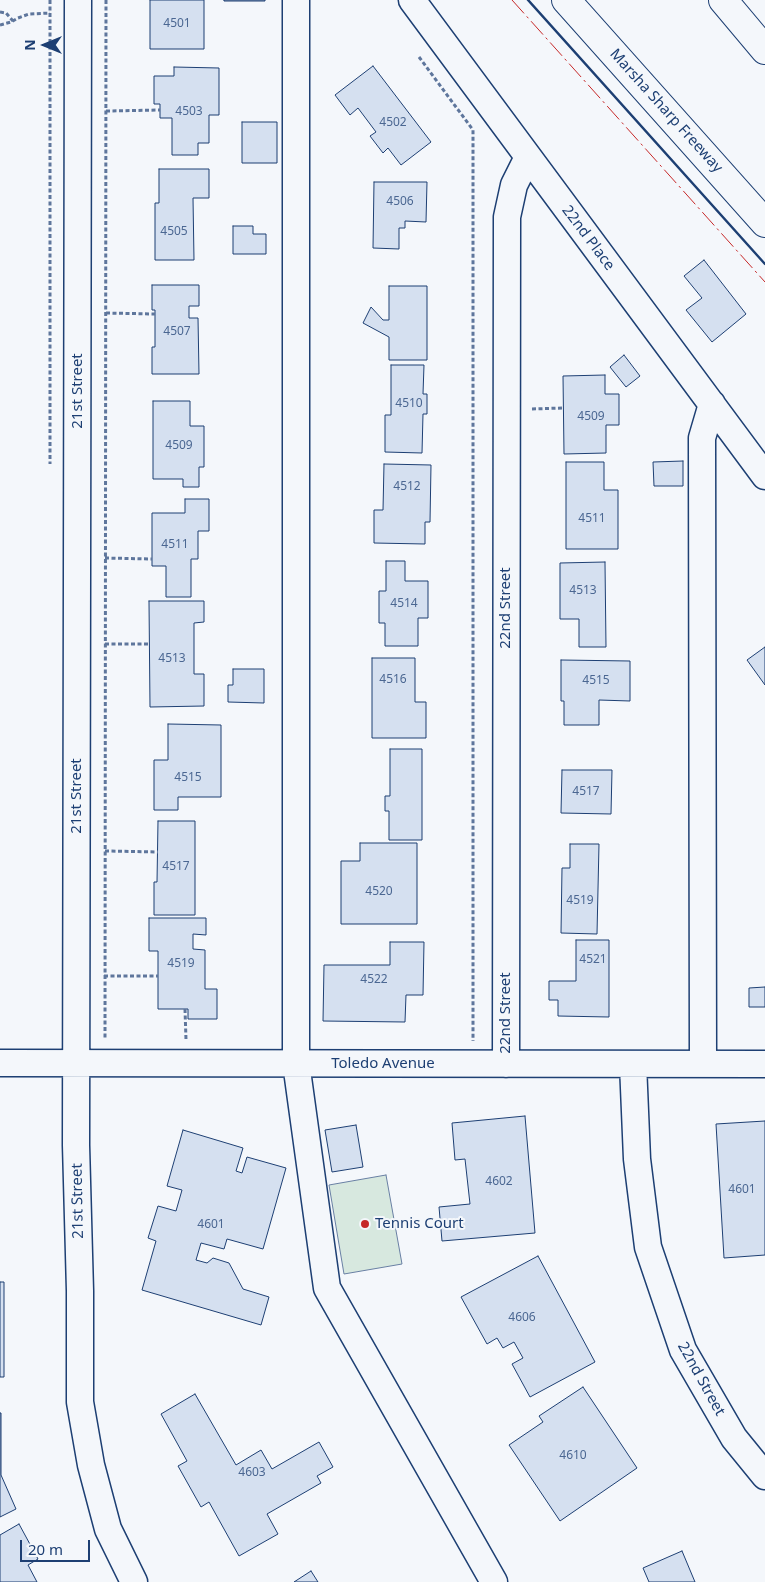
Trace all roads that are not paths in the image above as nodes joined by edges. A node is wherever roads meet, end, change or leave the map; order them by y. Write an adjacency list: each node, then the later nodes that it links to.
1 (78, 0): 12 (street, 21st Street)
2 (296, 0): 13 (street)
3 (412, 0): 7 (street, 22nd Place)
4 (566, 0): 8 (main road, Marsha Sharp Freeway)
5 (723, 0): 6 (main road)
6 (765, 50)
7 (528, 157): 9 (street, 22nd Place); 14 (street, 22nd Street)
8 (765, 223)
9 (712, 404): 10 (street, 22nd Place); 16 (street)
10 (765, 476)
11 (0, 1063): 12 (street, Toledo Avenue)
12 (77, 1063): 13 (street, Toledo Avenue); 19 (street, 21st Street)
13 (296, 1063): 14 (street, Toledo Avenue); 20 (street)
14 (506, 1064): 15 (street, Toledo Avenue)
15 (633, 1064): 16 (street, Toledo Avenue); 18 (street, 22nd Street)
16 (703, 1064): 17 (street, Toledo Avenue)
17 (765, 1064)
18 (765, 1476)
19 (134, 1582)
20 (494, 1582)

